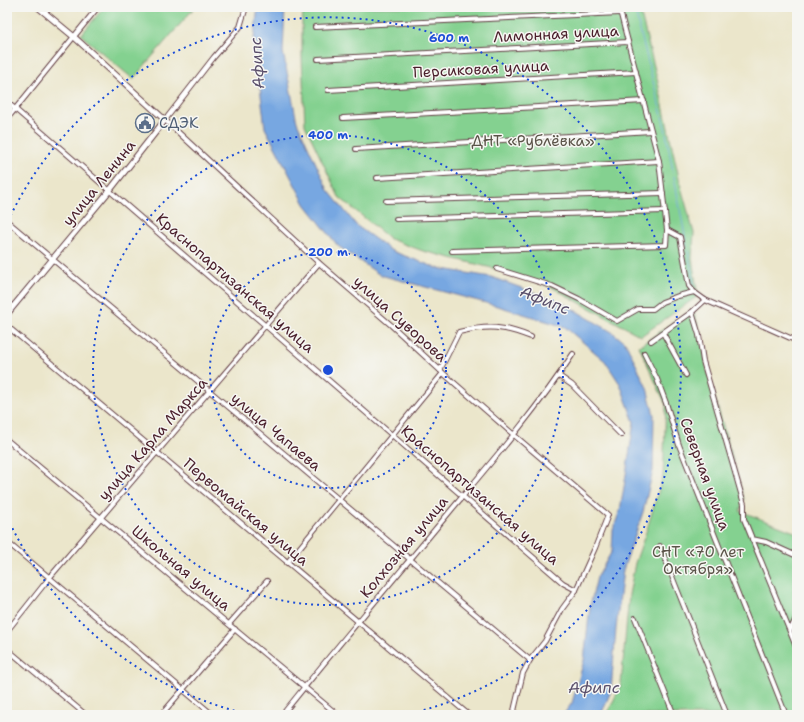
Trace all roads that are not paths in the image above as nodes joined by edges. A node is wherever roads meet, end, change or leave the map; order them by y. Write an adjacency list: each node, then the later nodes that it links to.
1 (38, 7): 7 (street, улица Суворова)
2 (98, 7): 7 (street)
3 (246, 7): 17 (street, улица Ленина)
4 (619, 7): 5 (street)
5 (620, 13): 6 (street); 8 (street)
6 (315, 27)
7 (73, 36): 14 (street); 17 (street, улица Суворова)
8 (628, 42): 9 (street, Лимонная улица); 10 (street)
9 (318, 59)
10 (636, 72): 11 (street, Персиковая улица); 12 (street)
11 (328, 90)
12 (644, 101): 16 (street); 18 (street)
13 (7, 102): 14 (street, Краснопартизанская улица)
14 (15, 109): 15 (street); 22 (street, Краснопартизанская улица)
15 (7, 118)
16 (342, 118)
17 (166, 120): 22 (street, улица Ленина); 31 (street, улица Суворова)
18 (651, 131): 19 (street); 20 (street)
19 (356, 149)
20 (659, 161): 21 (street); 23 (street)
21 (376, 178)
22 (110, 190): 30 (street, улица Ленина); 38 (street, Краснопартизанская улица)
23 (662, 193): 24 (street); 25 (street)
24 (386, 201)
25 (665, 211): 26 (street); 28 (street)
26 (396, 219)
27 (7, 221): 30 (street, улица Чапаева)
28 (667, 230): 29 (street); 33 (street)
29 (452, 251)
30 (52, 259): 36 (street, улица Ленина); 48 (street, улица Чапаева)
31 (319, 263): 38 (street, улица Карла Маркса); 45 (street, улица Суворова)
32 (497, 269): 33 (street)
33 (694, 292): 34 (street)
34 (705, 300): 35 (street); 42 (street)
35 (692, 312): 39 (street); 57 (street)
36 (7, 314)
37 (7, 326): 53 (street, Первомайская улица)
38 (266, 326): 48 (street, улица Карла Маркса); 49 (street, Краснопартизанская улица)
39 (663, 333): 41 (street); 46 (street)
40 (532, 337): 45 (street)
41 (651, 340)
42 (797, 341)
43 (644, 353): 87 (street, Северная улица)
44 (573, 354): 47 (street, Колхозная улица)
45 (441, 372): 49 (street); 50 (street, улица Суворова)
46 (686, 375)
47 (559, 376): 50 (street, Колхозная улица); 51 (street)
48 (209, 392): 53 (street, улица Карла Маркса); 55 (street, улица Чапаева)
49 (392, 434): 54 (street, Краснопартизанская улица); 55 (street)
50 (514, 435): 54 (street, Колхозная улица); 65 (street, улица Суворова)
51 (621, 435)
52 (7, 440): 56 (street, Школьная улица)
53 (157, 453): 56 (street, улица Карла Маркса); 62 (street, Первомайская улица)
54 (462, 497): 61 (street, Колхозная улица); 65 (street, Краснопартизанская улица)
55 (338, 500): 61 (street, улица Чапаева); 62 (street)
56 (101, 518): 63 (street, улица Карла Маркса); 69 (street, Школьная улица)
57 (752, 539): 60 (street); 72 (street)
58 (7, 542): 63 (street)
59 (660, 546): 86 (street)
60 (797, 556)
61 (410, 559): 68 (street, Колхозная улица); 75 (street, улица Чапаева)
62 (287, 562): 68 (street, Первомайская улица)
63 (50, 577): 71 (street, улица Карла Маркса); 77 (street)
64 (267, 581): 69 (street)
65 (576, 590): 75 (street)
66 (797, 616): 72 (street)
67 (635, 618): 85 (street)
68 (358, 622): 76 (street, Колхозная улица); 83 (street, Первомайская улица)
69 (229, 624): 70 (street, Школьная улица)
70 (235, 629): 76 (street, Школьная улица); 77 (street)
71 (7, 631)
72 (790, 631): 73 (street)
73 (797, 648)
74 (7, 649): 78 (street)
75 (530, 660): 84 (street)
76 (305, 687): 81 (street, Колхозная улица); 82 (street, Школьная улица)
77 (182, 690): 79 (street); 80 (street)
78 (86, 715)
79 (161, 715)
80 (213, 715)
81 (282, 715)
82 (338, 715)
83 (469, 715)
84 (513, 715)
85 (674, 715)
86 (727, 715)
87 (786, 715)

